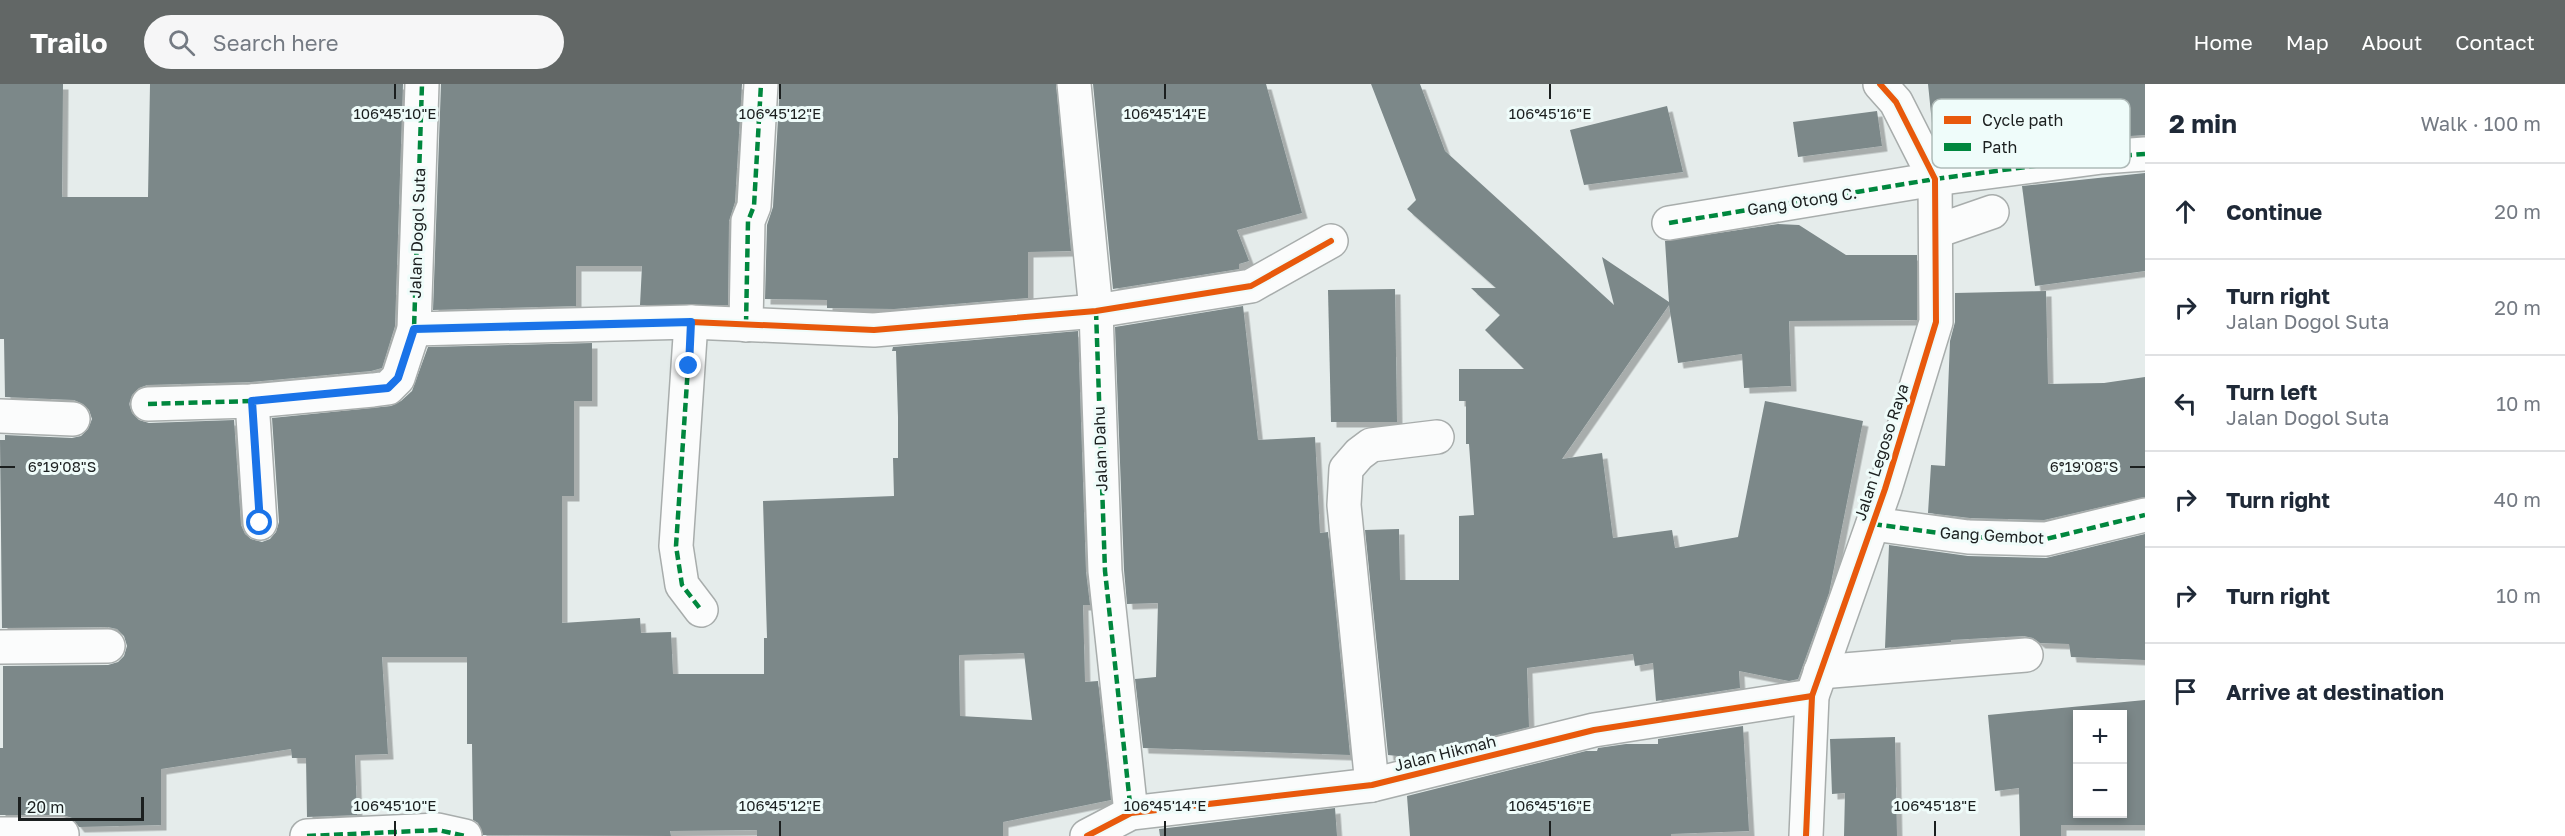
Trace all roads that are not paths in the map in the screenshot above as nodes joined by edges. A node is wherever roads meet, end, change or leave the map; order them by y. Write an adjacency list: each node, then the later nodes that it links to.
1 (422, 84): 16 (street, Jalan Dogol Suta)
2 (761, 84): 15 (street)
3 (1074, 84): 13 (street, Jalan Dahu)
4 (1880, 84): 8 (street, Jalan Legoso Raya)
5 (2145, 154): 6 (street, Gang Otong C.)
6 (2130, 155)
7 (2018, 168): 8 (street, Gang Otong C.)
8 (1935, 179): 10 (street, Gang Otong C.); 11 (street, Jalan Legoso Raya)
9 (1992, 212): 11 (street)
10 (1670, 224)
11 (1937, 231): 24 (street, Jalan Legoso Raya)
12 (1331, 242): 13 (street)
13 (1096, 311): 15 (street); 31 (street, Jalan Dahu)
14 (691, 322): 15 (street); 16 (street); 25 (street)
15 (746, 325)
16 (414, 329): 17 (street, Jalan Dogol Suta)
17 (252, 401): 18 (street, Jalan Dogol Suta); 23 (street)
18 (148, 404)
19 (0, 416): 20 (street)
20 (73, 419)
21 (1437, 438): 30 (street)
22 (2145, 515): 24 (street, Gang Gembot)
23 (260, 523)
24 (1873, 524): 29 (street, Jalan Legoso Raya)
25 (701, 610)
26 (0, 646): 27 (street)
27 (108, 646)
28 (2026, 655): 29 (street, Jalan Hikmah)
29 (1816, 684): 30 (street, Jalan Hikmah); 37 (street, Jalan Legoso Raya)
30 (1372, 784): 31 (street, Jalan Hikmah)
31 (1131, 813): 36 (street, Jalan Hikmah)
32 (452, 833): 35 (street)
33 (0, 834): 34 (street)
34 (62, 834)
35 (307, 836)
36 (1088, 836)
37 (1806, 836)

